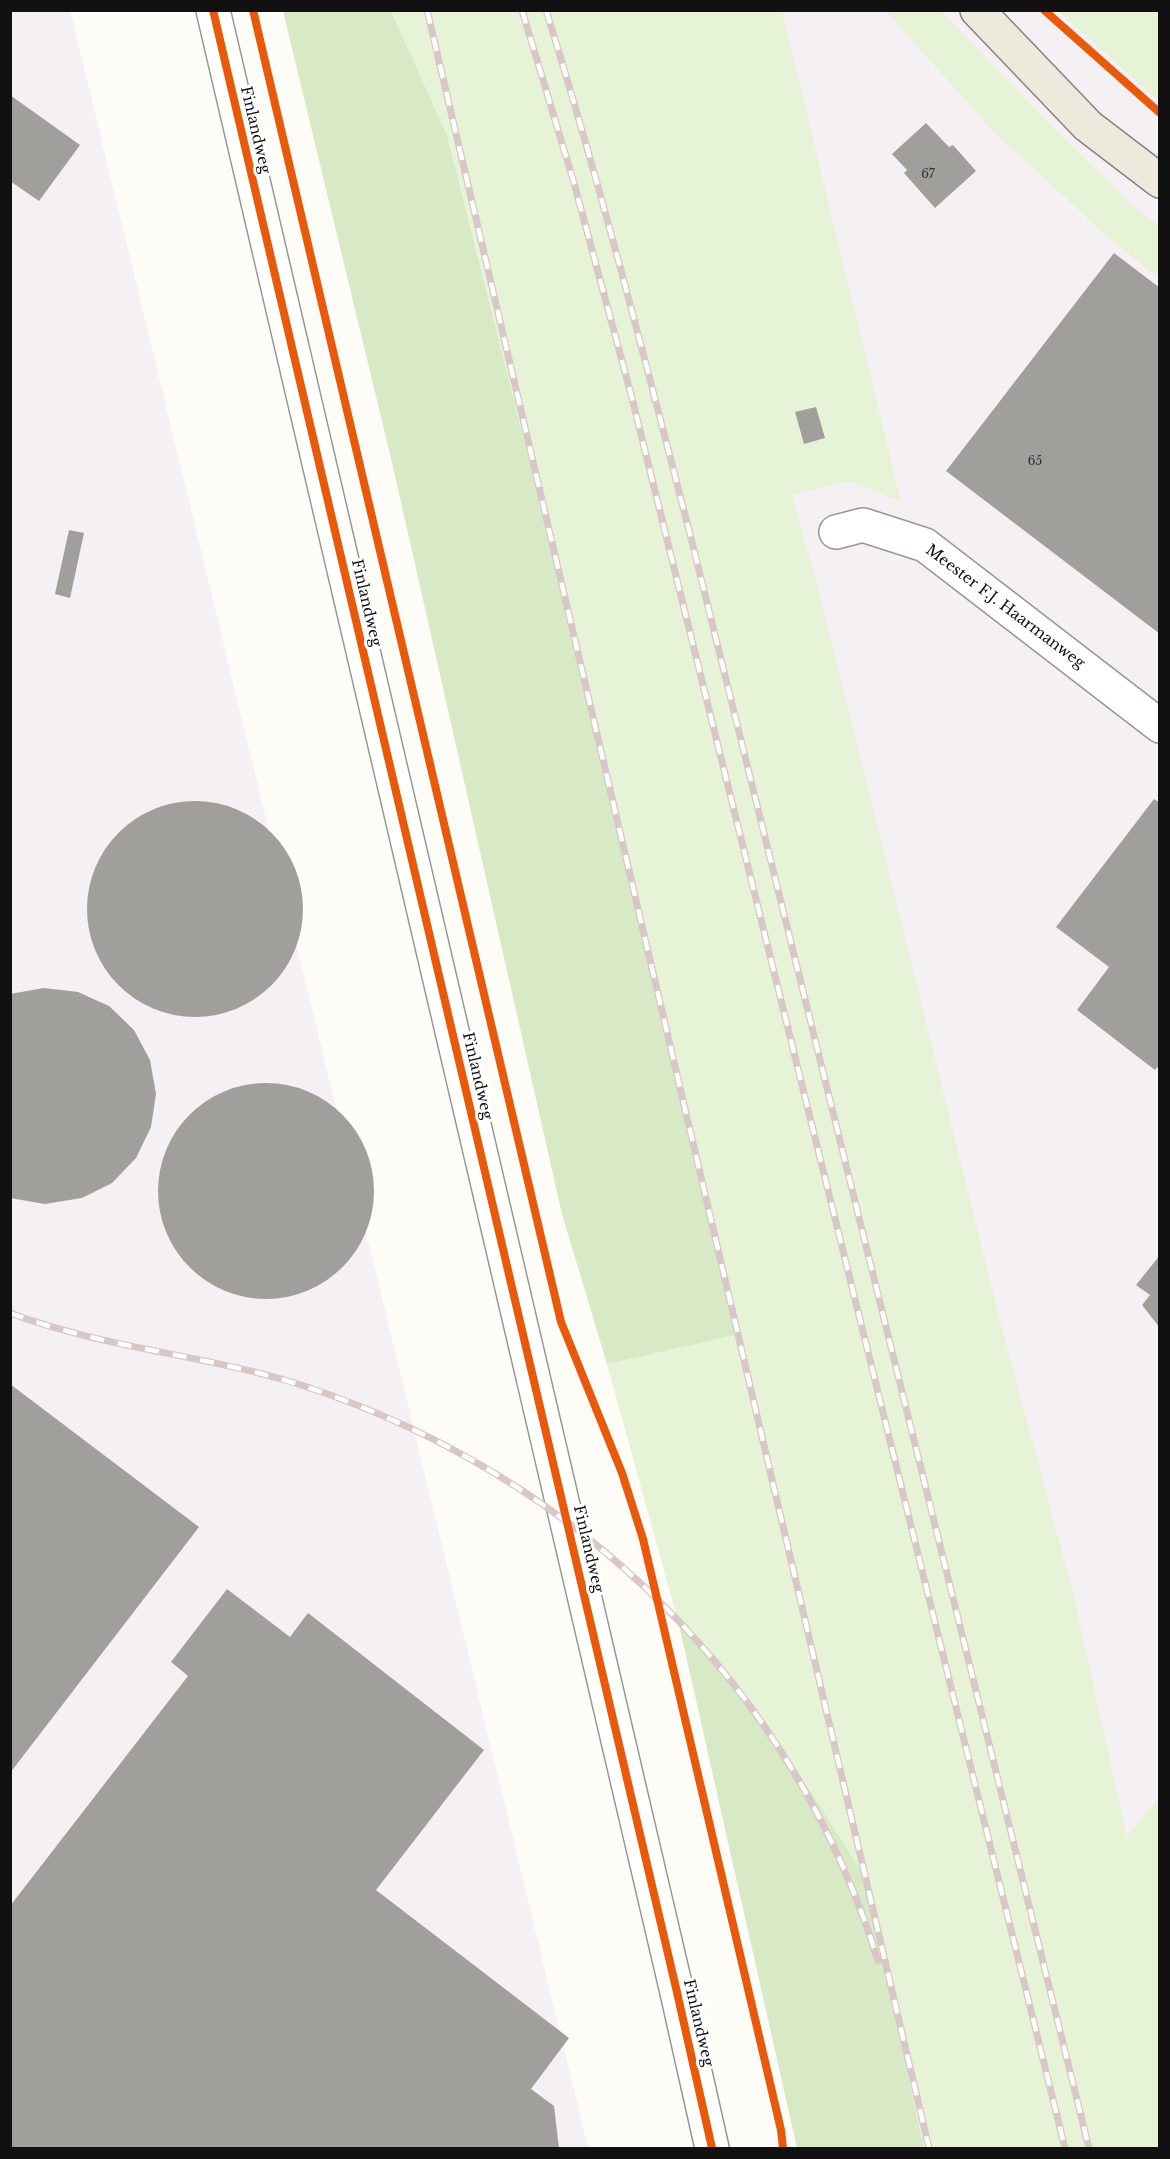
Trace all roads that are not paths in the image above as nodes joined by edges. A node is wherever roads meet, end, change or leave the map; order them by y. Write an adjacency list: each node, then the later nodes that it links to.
1 (213, 10): 6 (street, Finlandweg)
2 (977, 10): 3 (main road)
3 (1160, 181)
4 (836, 532): 5 (street, Meester F.J. Haarmanweg)
5 (1160, 726)
6 (712, 2148)

